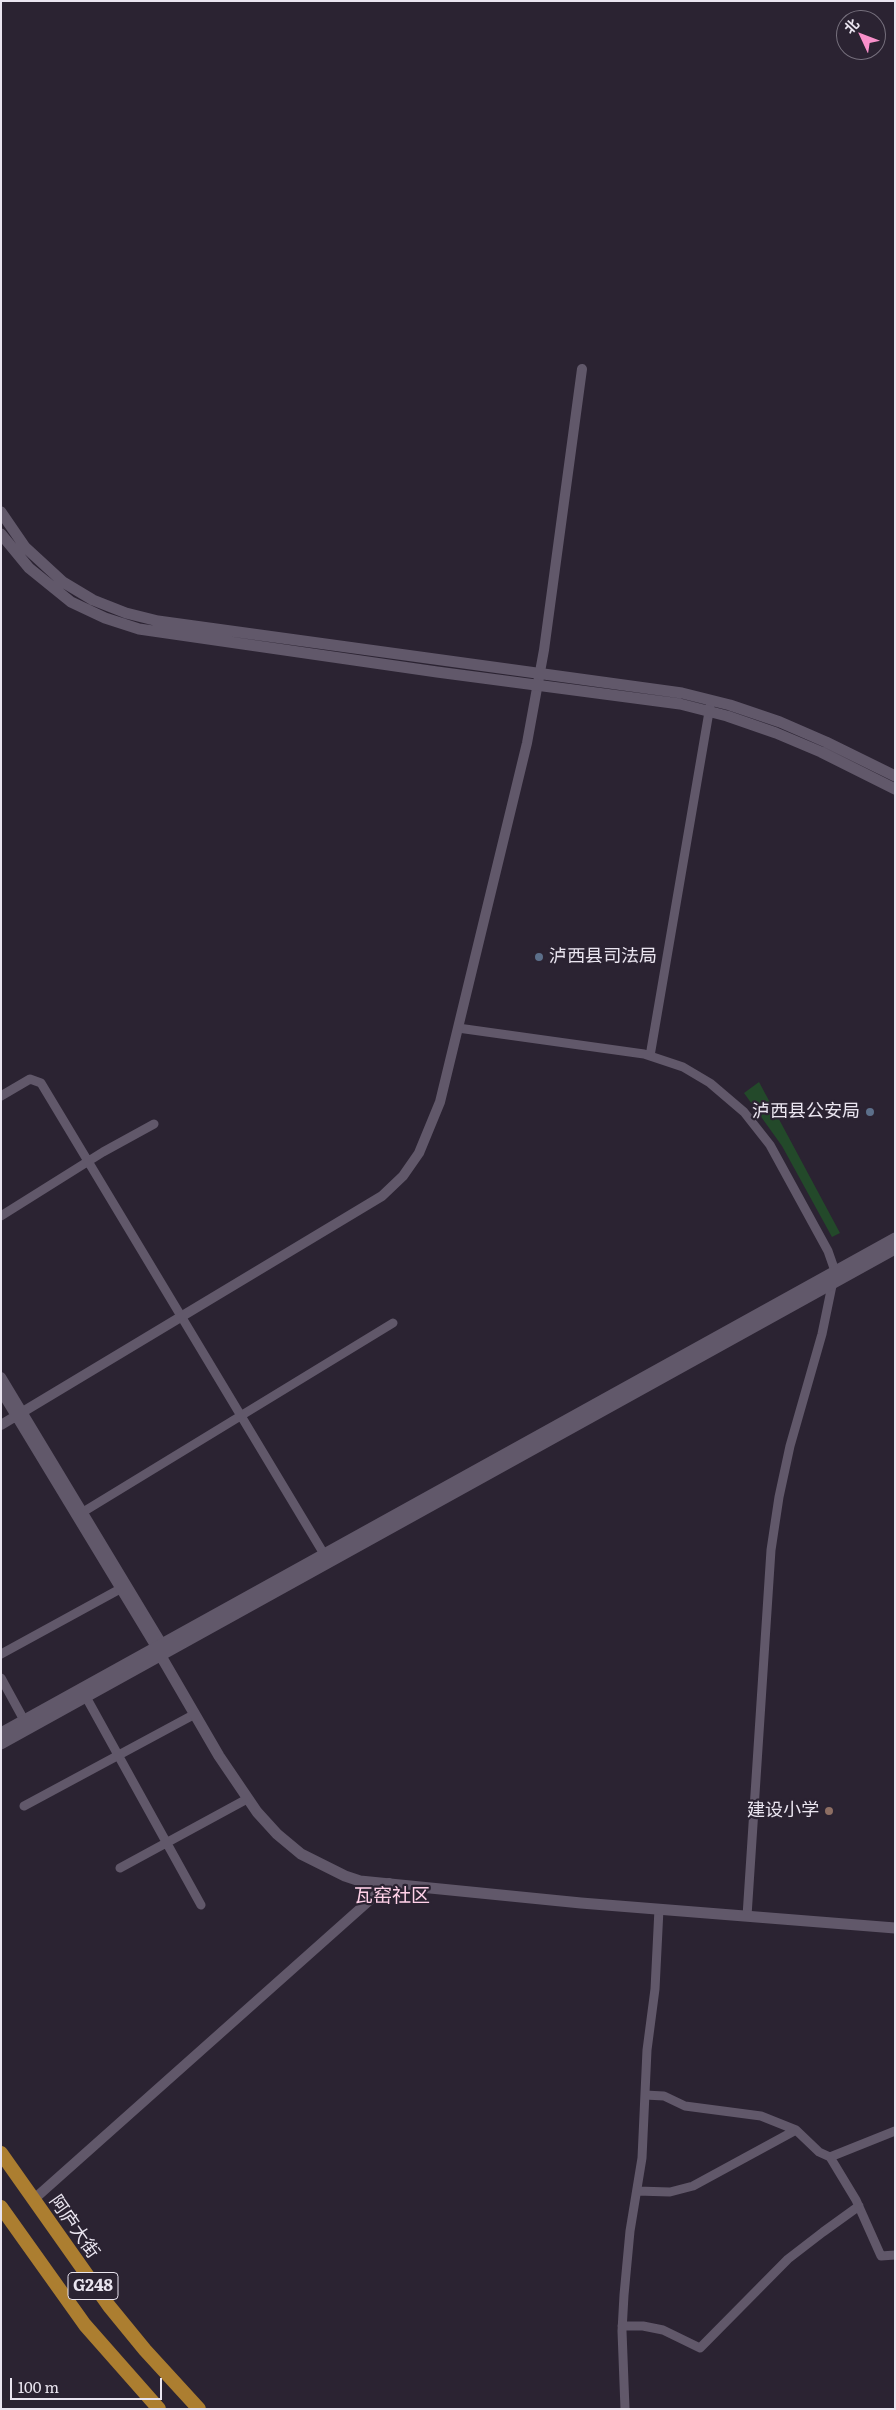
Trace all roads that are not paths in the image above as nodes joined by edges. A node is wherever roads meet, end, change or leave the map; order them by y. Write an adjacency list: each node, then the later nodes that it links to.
1 (582, 369): 4 (street)
2 (1, 512): 4 (main road)
3 (1, 534): 4 (main road)
4 (539, 680): 5 (main road); 8 (street)
5 (711, 706): 6 (main road); 7 (main road); 9 (street)
6 (895, 776)
7 (895, 789)
8 (458, 1028): 9 (street); 18 (street)
9 (650, 1056): 16 (street)
10 (1, 1096): 12 (street)
11 (154, 1124): 12 (street)
12 (88, 1162): 13 (street); 18 (street)
13 (1, 1216)
14 (895, 1238): 16 (main road)
15 (895, 1249): 17 (main road)
16 (835, 1271): 17 (street); 26 (main road)
17 (833, 1283): 28 (main road); 44 (street)
18 (182, 1317): 22 (street); 23 (street)
19 (394, 1322): 23 (street)
20 (1, 1376): 22 (street)
21 (1, 1391): 22 (street)
22 (20, 1415): 24 (street); 25 (street); 27 (street)
23 (241, 1416): 25 (street); 26 (street)
24 (1, 1425)
25 (83, 1512): 28 (street)
26 (324, 1554): 28 (main road)
27 (120, 1589): 28 (street); 29 (street)
28 (161, 1650): 31 (main road); 32 (main road); 33 (main road); 44 (main road)
29 (1, 1654)
30 (1, 1678): 33 (street)
31 (86, 1697): 35 (main road); 36 (street)
32 (194, 1714): 36 (street); 37 (main road)
33 (24, 1720): 34 (main road)
34 (1, 1733)
35 (1, 1744)
36 (118, 1755): 38 (street); 39 (street)
37 (247, 1799): 39 (street); 41 (main road)
38 (24, 1806)
39 (166, 1843): 40 (street); 42 (street)
40 (120, 1868)
41 (390, 1884): 43 (main road); 53 (street)
42 (201, 1905)
43 (659, 1909): 44 (main road); 47 (street)
44 (747, 1913): 45 (main road); 46 (main road)
45 (895, 1921)
46 (895, 1928)
47 (645, 2095): 48 (street); 52 (street)
48 (796, 2130): 51 (street); 52 (street)
49 (895, 2131): 51 (street)
50 (1, 2153): 53 (highway, 阿庐大街 / G248)
51 (830, 2157): 55 (street)
52 (637, 2192): 58 (street)
53 (33, 2200): 60 (highway, 阿庐大街 / G248)
54 (1, 2206): 56 (highway, G248)
55 (859, 2206): 57 (street); 58 (street)
56 (6, 2223): 59 (highway, G248)
57 (895, 2255)
58 (622, 2326): 61 (street)
59 (159, 2409)
60 (199, 2409)
61 (625, 2409)

